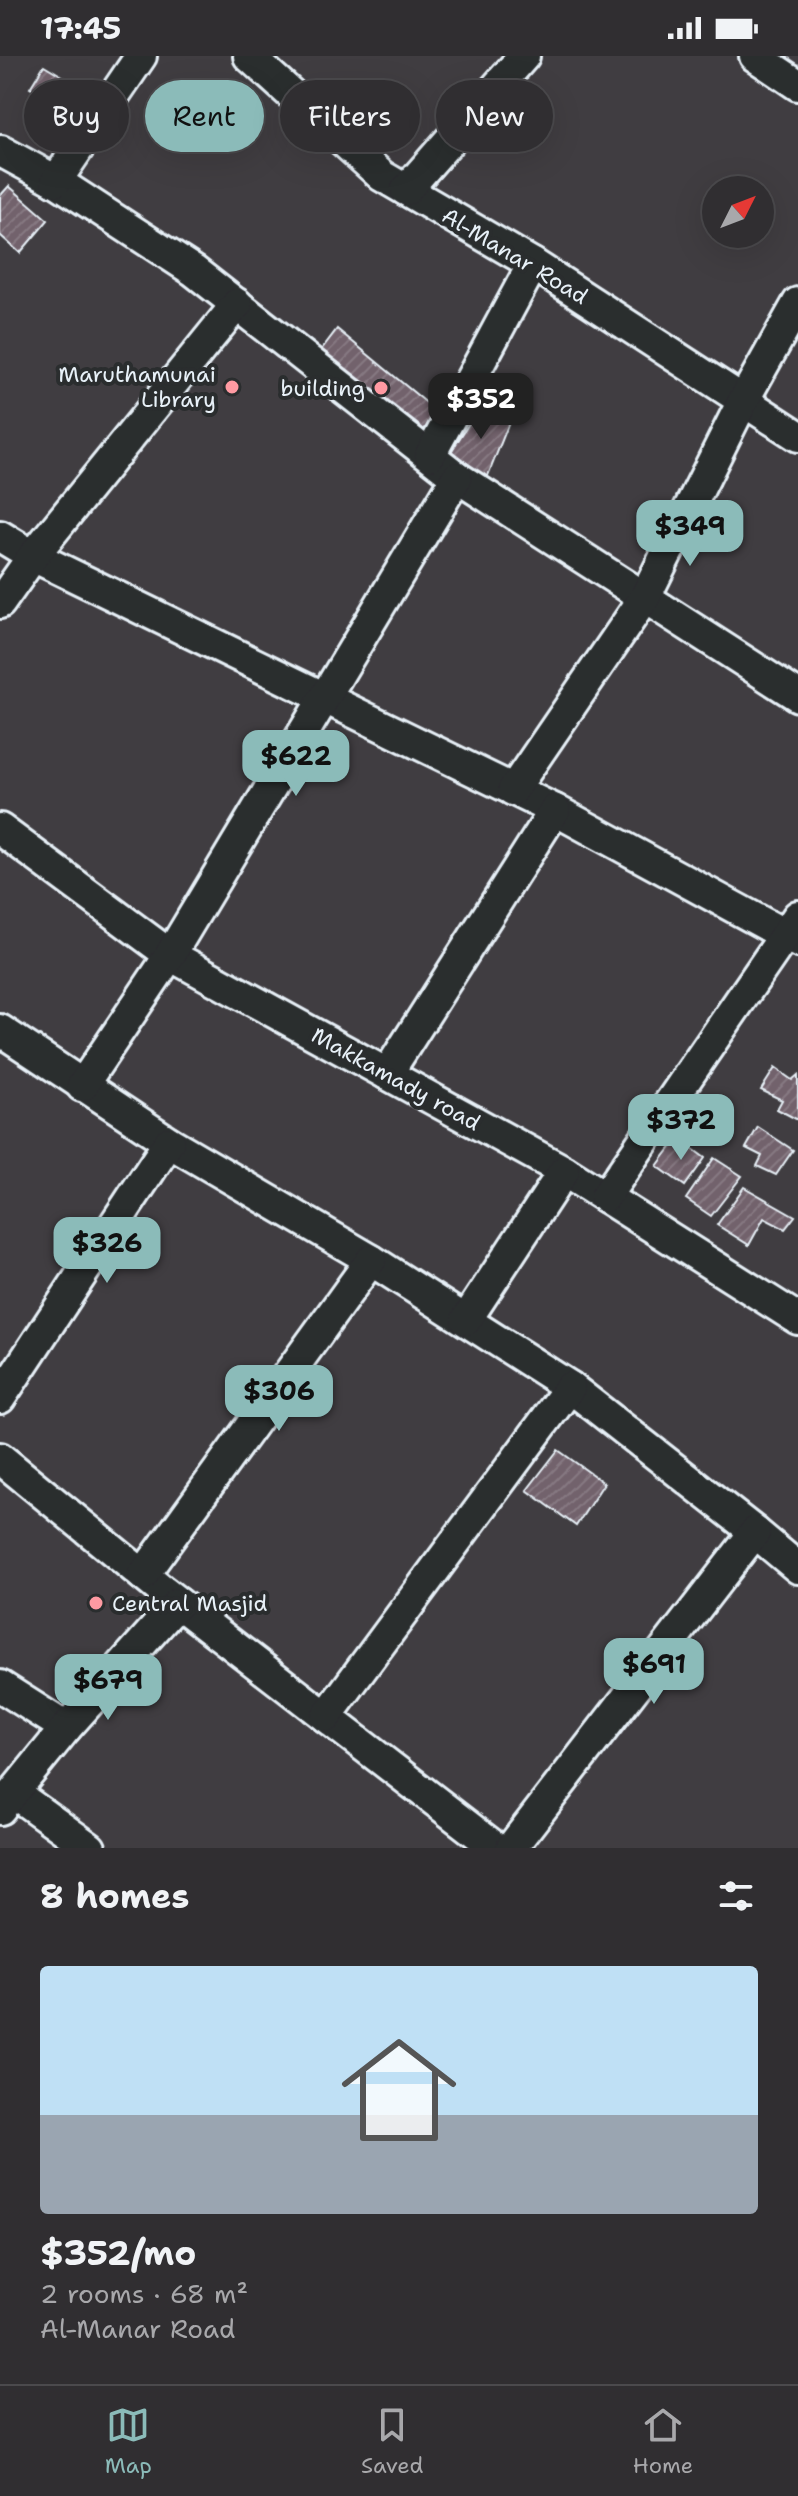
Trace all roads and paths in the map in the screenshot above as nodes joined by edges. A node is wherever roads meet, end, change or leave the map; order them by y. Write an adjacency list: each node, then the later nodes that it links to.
1 (141, 56): 7 (street)
2 (249, 56): 8 (street, Al-Manar Road)
3 (524, 56): 8 (street)
4 (755, 56): 5 (street)
5 (798, 85)
6 (0, 151): 7 (street)
7 (56, 181): 11 (street)
8 (406, 190): 9 (street, Al-Manar Road)
9 (533, 264): 12 (street, Al-Manar Road); 14 (street)
10 (798, 303): 12 (street)
11 (237, 304): 14 (street); 17 (street)
12 (743, 401): 13 (street, Al-Manar Road); 18 (street)
13 (798, 436)
14 (430, 455): 15 (street)
15 (457, 477): 18 (street); 21 (street)
16 (0, 536): 17 (street)
17 (33, 556): 19 (street); 21 (street)
18 (645, 597): 20 (street); 22 (street)
19 (0, 603)
20 (798, 696)
21 (324, 698): 22 (street); 26 (street)
22 (513, 790): 23 (street)
23 (555, 810): 25 (street); 28 (street)
24 (0, 829): 26 (street, Makkamady road)
25 (794, 931): 32 (street)
26 (170, 955): 28 (street, Makkamady road); 29 (street)
27 (0, 1030): 29 (street)
28 (387, 1074): 31 (street, Makkamady road)
29 (82, 1086): 30 (street)
30 (169, 1142): 33 (street); 37 (street)
31 (564, 1171): 32 (street, Makkamady road); 35 (street)
32 (605, 1197): 34 (street, Makkamady road)
33 (371, 1260): 35 (street); 41 (street)
34 (798, 1319)
35 (466, 1320): 36 (street)
36 (570, 1387): 39 (street); 44 (street)
37 (0, 1398)
38 (0, 1458): 41 (street)
39 (755, 1532): 40 (street); 49 (street)
40 (798, 1568)
41 (143, 1575): 42 (street)
42 (178, 1603): 44 (street); 45 (street)
43 (0, 1686): 45 (street)
44 (326, 1717): 48 (street)
45 (66, 1728): 46 (street)
46 (7, 1801): 47 (street)
47 (90, 1848)
48 (496, 1848)
49 (511, 1848)

